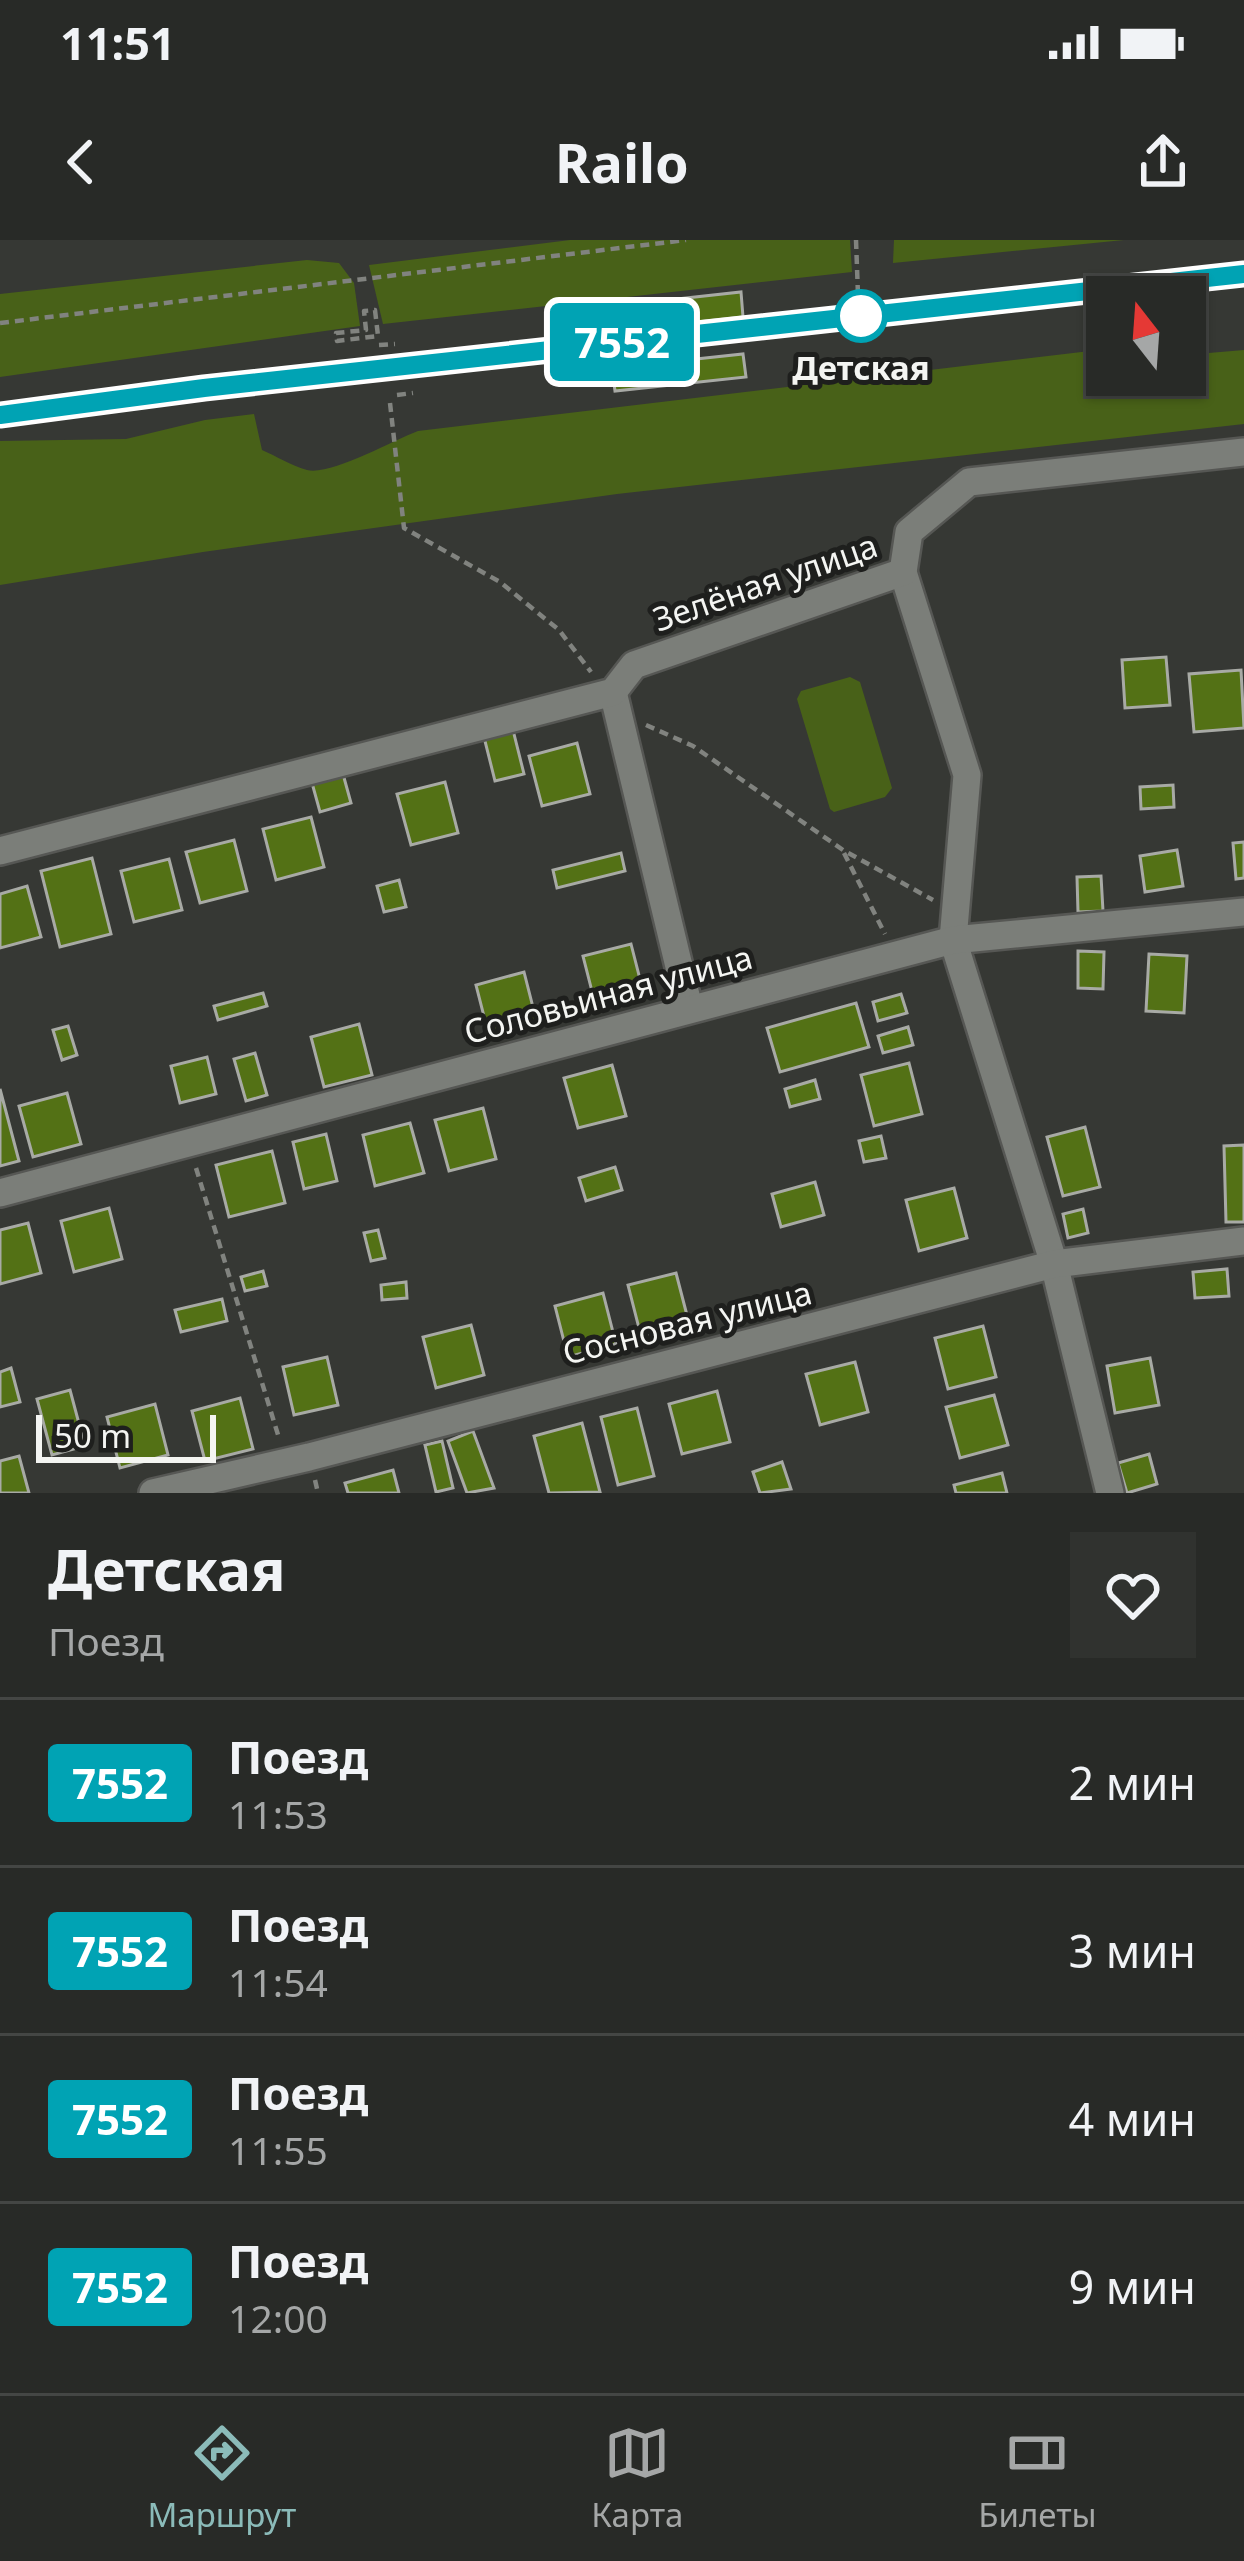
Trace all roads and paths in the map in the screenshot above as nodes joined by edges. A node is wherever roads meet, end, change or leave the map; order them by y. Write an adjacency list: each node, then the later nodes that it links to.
1 (686, 240): 4 (path)
2 (856, 240): 3 (path)
3 (858, 295)
4 (0, 323)
5 (378, 336): 5 (path)
6 (395, 344): 7 (path)
7 (379, 345)
8 (413, 393): 9 (path)
9 (397, 395)
10 (389, 403): 13 (path)
11 (1244, 452): 12 (street, Зелёная улица)
12 (903, 572): 13 (street, Зелёная улица); 17 (street)
13 (613, 692): 14 (path); 15 (street, Зелёная улица); 19 (street)
14 (843, 850): 17 (path); 18 (path)
15 (0, 851)
16 (1244, 912): 17 (street, Соловьиная улица)
17 (954, 926): 18 (street, Соловьиная улица); 23 (street)
18 (896, 955): 19 (street, Соловьиная улица)
19 (689, 1008): 20 (street, Соловьиная улица)
20 (189, 1145): 21 (street, Соловьиная улица); 24 (path)
21 (0, 1193)
22 (1244, 1240): 23 (street, Сосновая улица)
23 (1054, 1264): 24 (street, Сосновая улица); 26 (street)
24 (285, 1460): 25 (street, Сосновая улица)
25 (153, 1493)
26 (1110, 1493)

